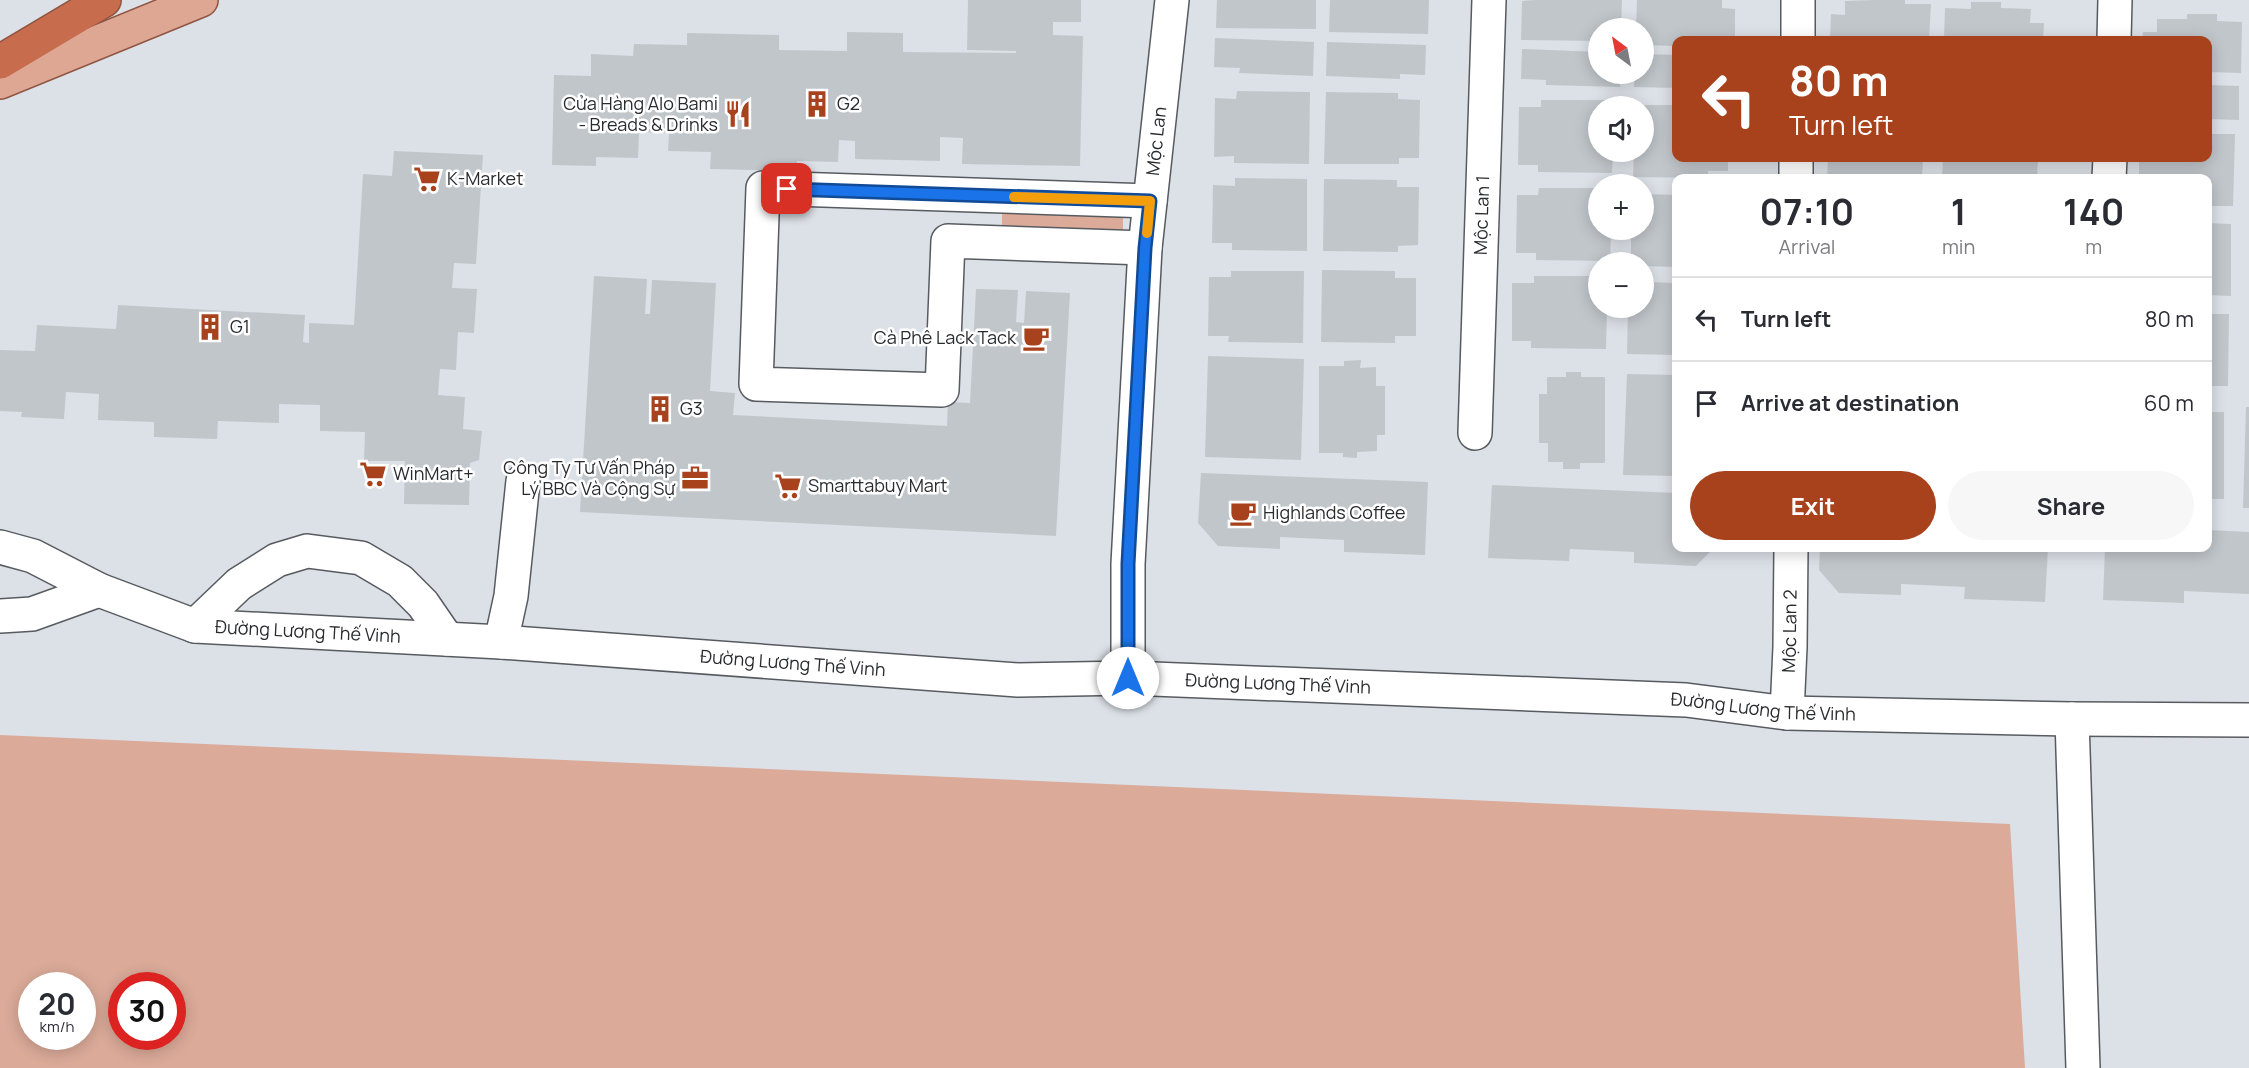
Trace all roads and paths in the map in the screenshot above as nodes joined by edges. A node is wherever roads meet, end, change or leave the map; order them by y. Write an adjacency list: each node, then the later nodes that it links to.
1 (104, 0): 9 (highway)
2 (201, 0): 10 (main road)
3 (1172, 0): 12 (street, Mộc Lan)
4 (1489, 0): 15 (street, Mộc Lan 1)
5 (1798, 0): 7 (street)
6 (2115, 0): 8 (street)
7 (1798, 36)
8 (2114, 36)
9 (0, 62)
10 (0, 82)
11 (950, 195): 12 (street); 13 (street); 13 (street)
12 (1150, 201): 14 (street, Mộc Lan)
13 (948, 241): 14 (street)
14 (1145, 248): 24 (street, Mộc Lan)
15 (1475, 433)
16 (523, 481): 23 (street)
17 (0, 547): 19 (street, Đường Lương Thế Vinh)
18 (1791, 552): 25 (street, Mộc Lan 2)
19 (99, 590): 20 (street); 21 (street, Đường Lương Thế Vinh)
20 (0, 616)
21 (195, 626): 22 (street, Đường Lương Thế Vinh); 22 (street)
22 (447, 639): 23 (street, Đường Lương Thế Vinh)
23 (501, 642): 24 (street, Đường Lương Thế Vinh)
24 (1128, 678): 25 (street, Đường Lương Thế Vinh)
25 (1786, 713): 26 (street, Đường Lương Thế Vinh)
26 (2072, 719): 27 (street, Đường Lương Thế Vinh); 28 (street)
27 (2249, 720)
28 (2083, 1068)

